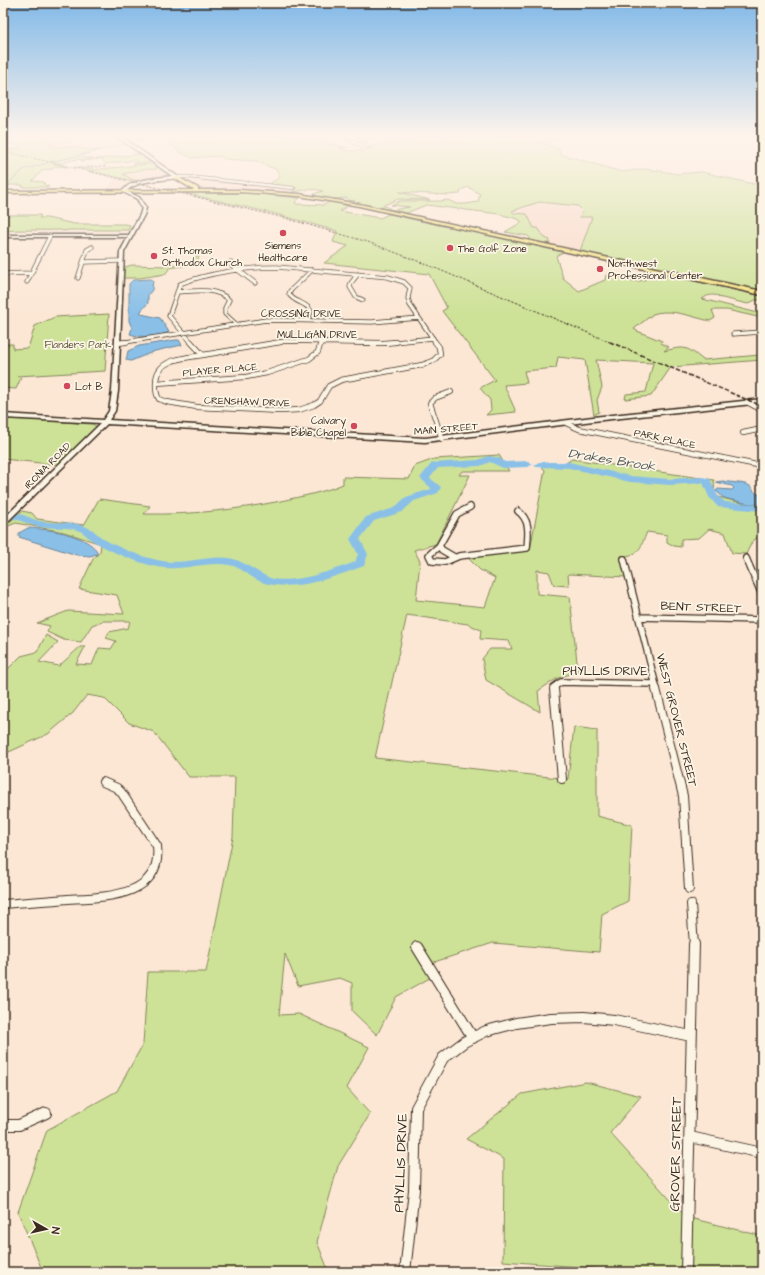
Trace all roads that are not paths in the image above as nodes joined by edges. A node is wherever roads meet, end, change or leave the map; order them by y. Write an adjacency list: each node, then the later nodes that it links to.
1 (133, 196): 5 (street)
2 (293, 196): 19 (highway)
3 (3, 236): 4 (street)
4 (50, 236): 5 (street); 12 (street)
5 (130, 236): 7 (street)
6 (92, 247): 8 (street)
7 (121, 261): 8 (street); 29 (street)
8 (84, 262): 15 (street)
9 (231, 262): 10 (street)
10 (238, 270): 11 (street, CRENSHAW DRIVE); 17 (street); 18 (street, CRENSHAW DRIVE)
11 (312, 270): 14 (street, CRENSHAW DRIVE); 22 (street)
12 (31, 273): 13 (street); 16 (street)
13 (3, 274)
14 (358, 274): 20 (street); 21 (street, CRENSHAW DRIVE)
15 (78, 278)
16 (27, 282)
17 (255, 283)
18 (177, 292): 23 (street); 25 (street)
19 (762, 293)
20 (363, 300)
21 (419, 318): 22 (street, CROSSING DRIVE); 27 (street, CRENSHAW DRIVE)
22 (308, 320): 23 (street, CROSSING DRIVE)
23 (237, 325): 25 (street, CROSSING DRIVE)
24 (762, 332): 26 (street)
25 (183, 334): 29 (street, CROSSING DRIVE); 30 (street)
26 (733, 334)
27 (433, 338): 28 (street, MULLIGAN DRIVE); 31 (street, CRENSHAW DRIVE)
28 (321, 341): 30 (street, MULLIGAN DRIVE); 31 (street, PLAYER PLACE)
29 (117, 343): 35 (street)
30 (203, 355): 31 (street)
31 (156, 384)
32 (451, 392): 43 (street)
33 (762, 401): 34 (street, MAIN STREET)
34 (746, 402): 36 (street); 39 (street, MAIN STREET)
35 (113, 408): 38 (street, IRONIA ROAD); 40 (street)
36 (762, 410)
37 (3, 416): 38 (street, MAIN STREET)
38 (106, 422): 40 (street, MAIN STREET); 47 (street, IRONIA ROAD)
39 (566, 423): 43 (street, MAIN STREET); 44 (street, PARK PLACE)
40 (140, 424): 43 (street, MAIN STREET)
41 (762, 429): 42 (street)
42 (743, 432)
43 (442, 439)
44 (762, 466)
45 (470, 507): 48 (street)
46 (518, 511): 49 (street)
47 (6, 520)
48 (439, 546): 49 (street); 49 (street)
49 (454, 557)
50 (746, 558): 52 (street)
51 (624, 559): 53 (street, WEST GROVER STREET)
52 (762, 595)
53 (639, 617): 54 (street, BENT STREET); 55 (street, WEST GROVER STREET)
54 (762, 620)
55 (655, 684): 56 (street, PHYLLIS DRIVE); 58 (street, WEST GROVER STREET)
56 (562, 779)
57 (103, 782): 59 (street)
58 (689, 889)
59 (3, 904)
60 (691, 904): 62 (street)
61 (417, 947): 63 (street)
62 (691, 1036): 63 (street, PHYLLIS DRIVE); 66 (street, GROVER STREET)
63 (473, 1038): 68 (street, PHYLLIS DRIVE)
64 (46, 1113): 65 (street)
65 (3, 1125)
66 (690, 1137): 67 (street); 69 (street, GROVER STREET)
67 (762, 1153)
68 (405, 1272)
69 (686, 1272)

